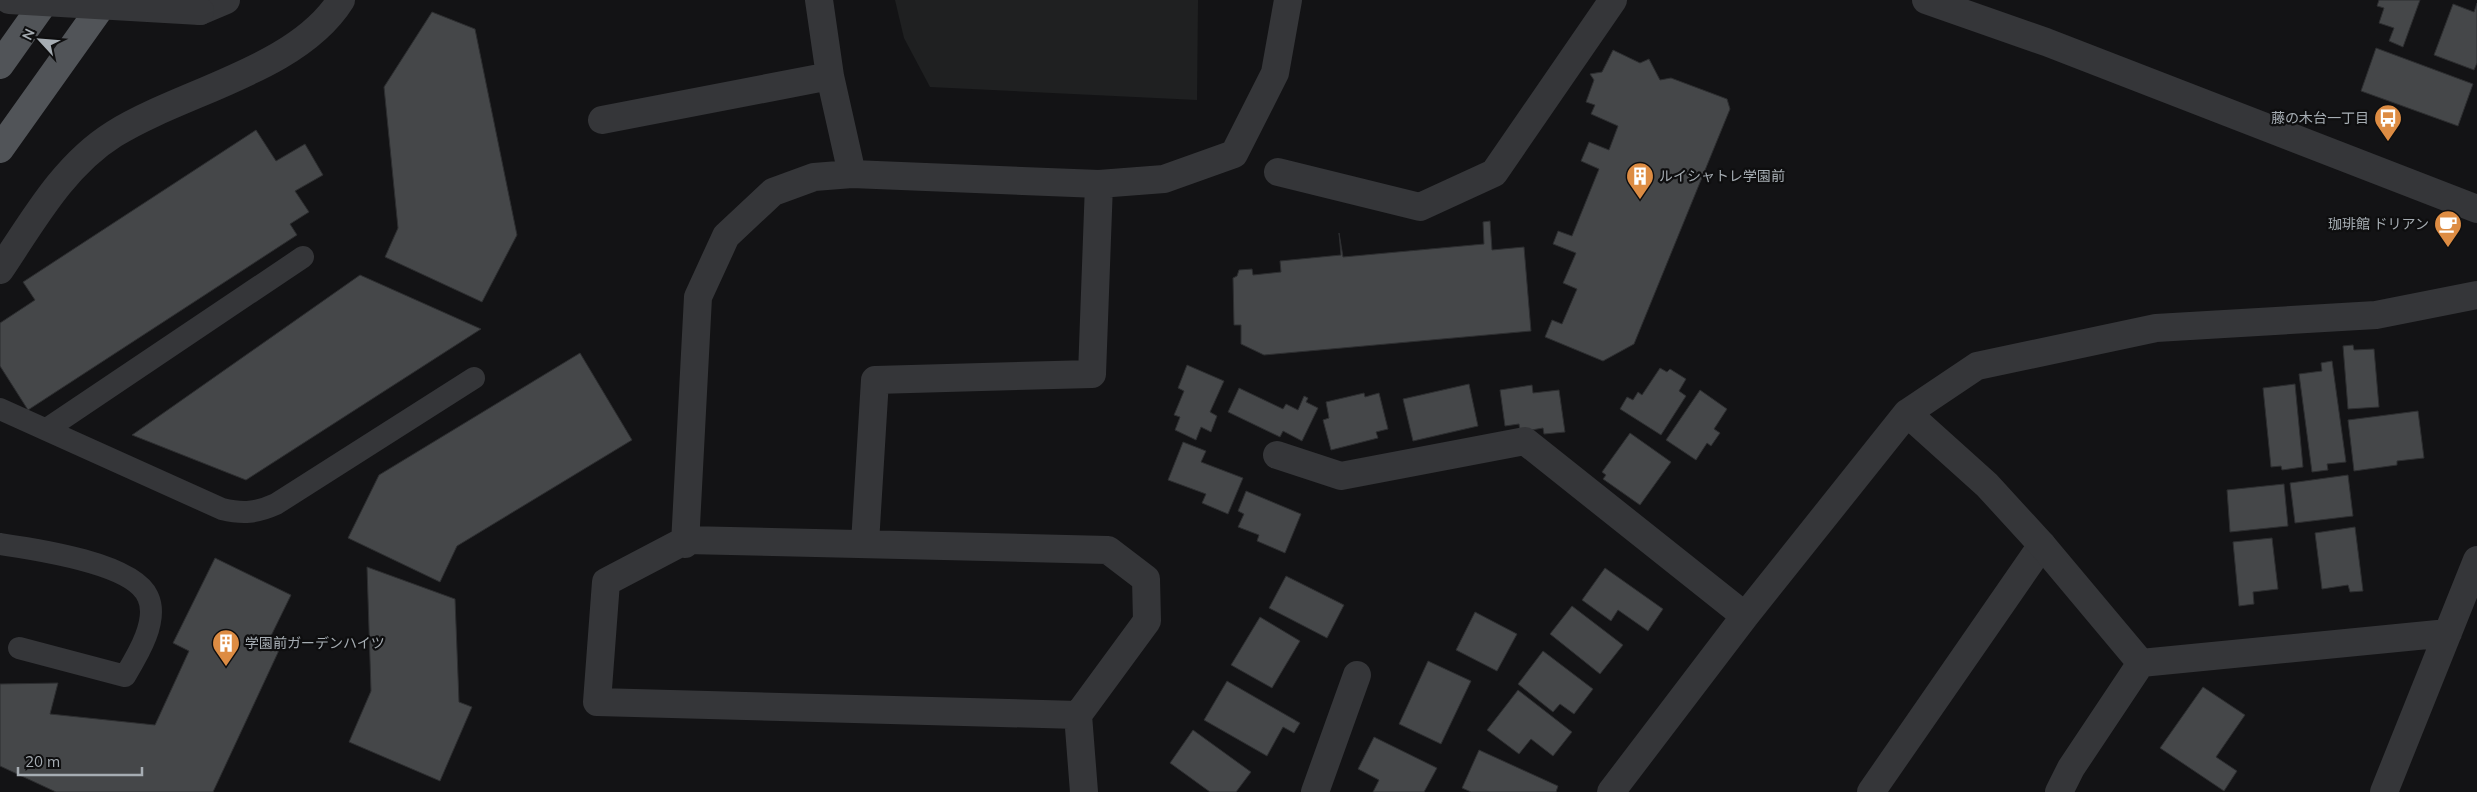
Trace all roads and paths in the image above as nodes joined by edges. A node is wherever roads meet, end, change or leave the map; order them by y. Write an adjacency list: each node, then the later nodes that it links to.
1 (9, 0): 4 (street, bridge)
2 (46, 0): 10 (main road)
3 (106, 0): 13 (main road)
4 (226, 0)
5 (341, 0): 19 (street)
6 (818, 0): 11 (street)
7 (1288, 0): 16 (street)
8 (1613, 0): 14 (street)
9 (1926, 0): 17 (street)
10 (0, 65)
11 (830, 76): 12 (street); 15 (street)
12 (602, 120)
13 (0, 149)
14 (1278, 172)
15 (852, 174): 16 (street); 26 (street)
16 (1099, 184): 27 (street)
17 (2477, 209)
18 (303, 257): 24 (lane)
19 (0, 270)
20 (2477, 295): 23 (street)
21 (474, 378): 24 (lane)
22 (0, 409): 24 (lane)
23 (1907, 413): 29 (street); 31 (street)
24 (47, 429)
25 (1277, 455): 31 (street)
26 (686, 542): 27 (street); 36 (street)
27 (865, 543): 36 (street)
28 (0, 544): 33 (lane)
29 (2042, 544): 34 (street); 40 (street)
30 (2477, 560): 32 (street)
31 (1745, 616): 39 (street)
32 (2448, 633): 34 (street); 42 (street)
33 (19, 648)
34 (2141, 663): 41 (street)
35 (1357, 675): 38 (street)
36 (1078, 715): 37 (street)
37 (1084, 792)
38 (1315, 792)
39 (1611, 792)
40 (1871, 792)
41 (2059, 792)
42 (2384, 792)

